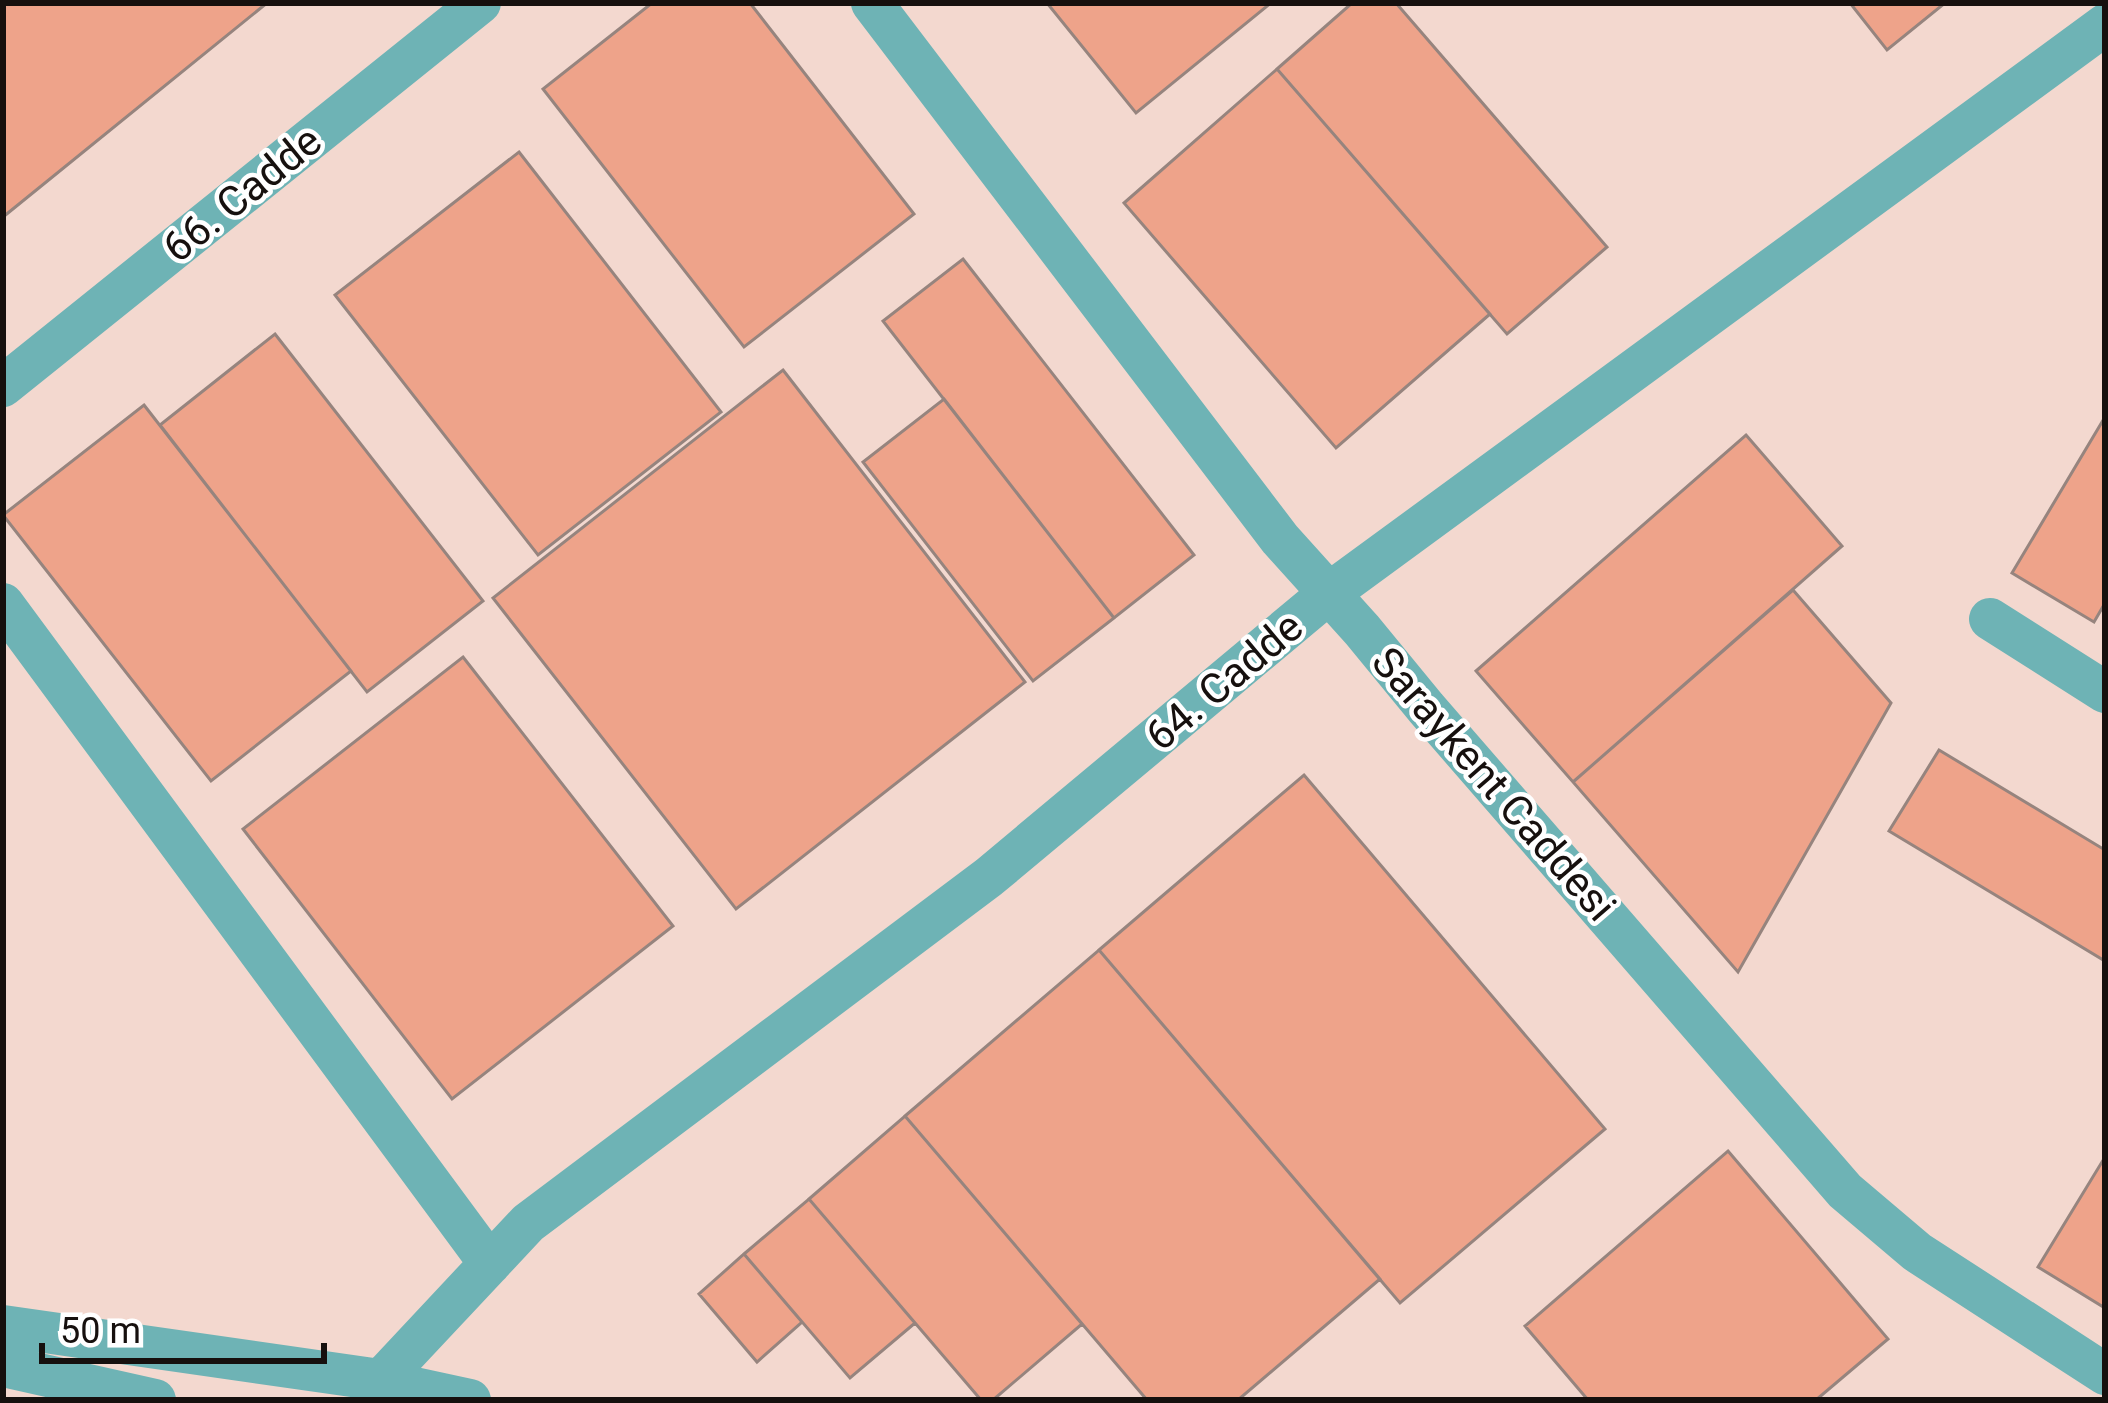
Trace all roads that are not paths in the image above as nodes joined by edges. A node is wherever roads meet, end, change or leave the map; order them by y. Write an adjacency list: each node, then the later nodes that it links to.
1 (480, 3): 4 (street, 66. Cadde)
2 (872, 3): 5 (street, Saraykent Caddesi)
3 (2105, 25): 5 (street, 64. Cadde)
4 (3, 386)
5 (1328, 594): 9 (street, 64. Cadde); 12 (street, Saraykent Caddesi)
6 (3, 604): 9 (street)
7 (1990, 619): 8 (street)
8 (2105, 692)
9 (490, 1264): 13 (street, 64. Cadde)
10 (3, 1326): 13 (street)
11 (3, 1366): 14 (street)
12 (2105, 1374)
13 (380, 1381): 15 (street)
14 (154, 1400)
15 (470, 1400)

